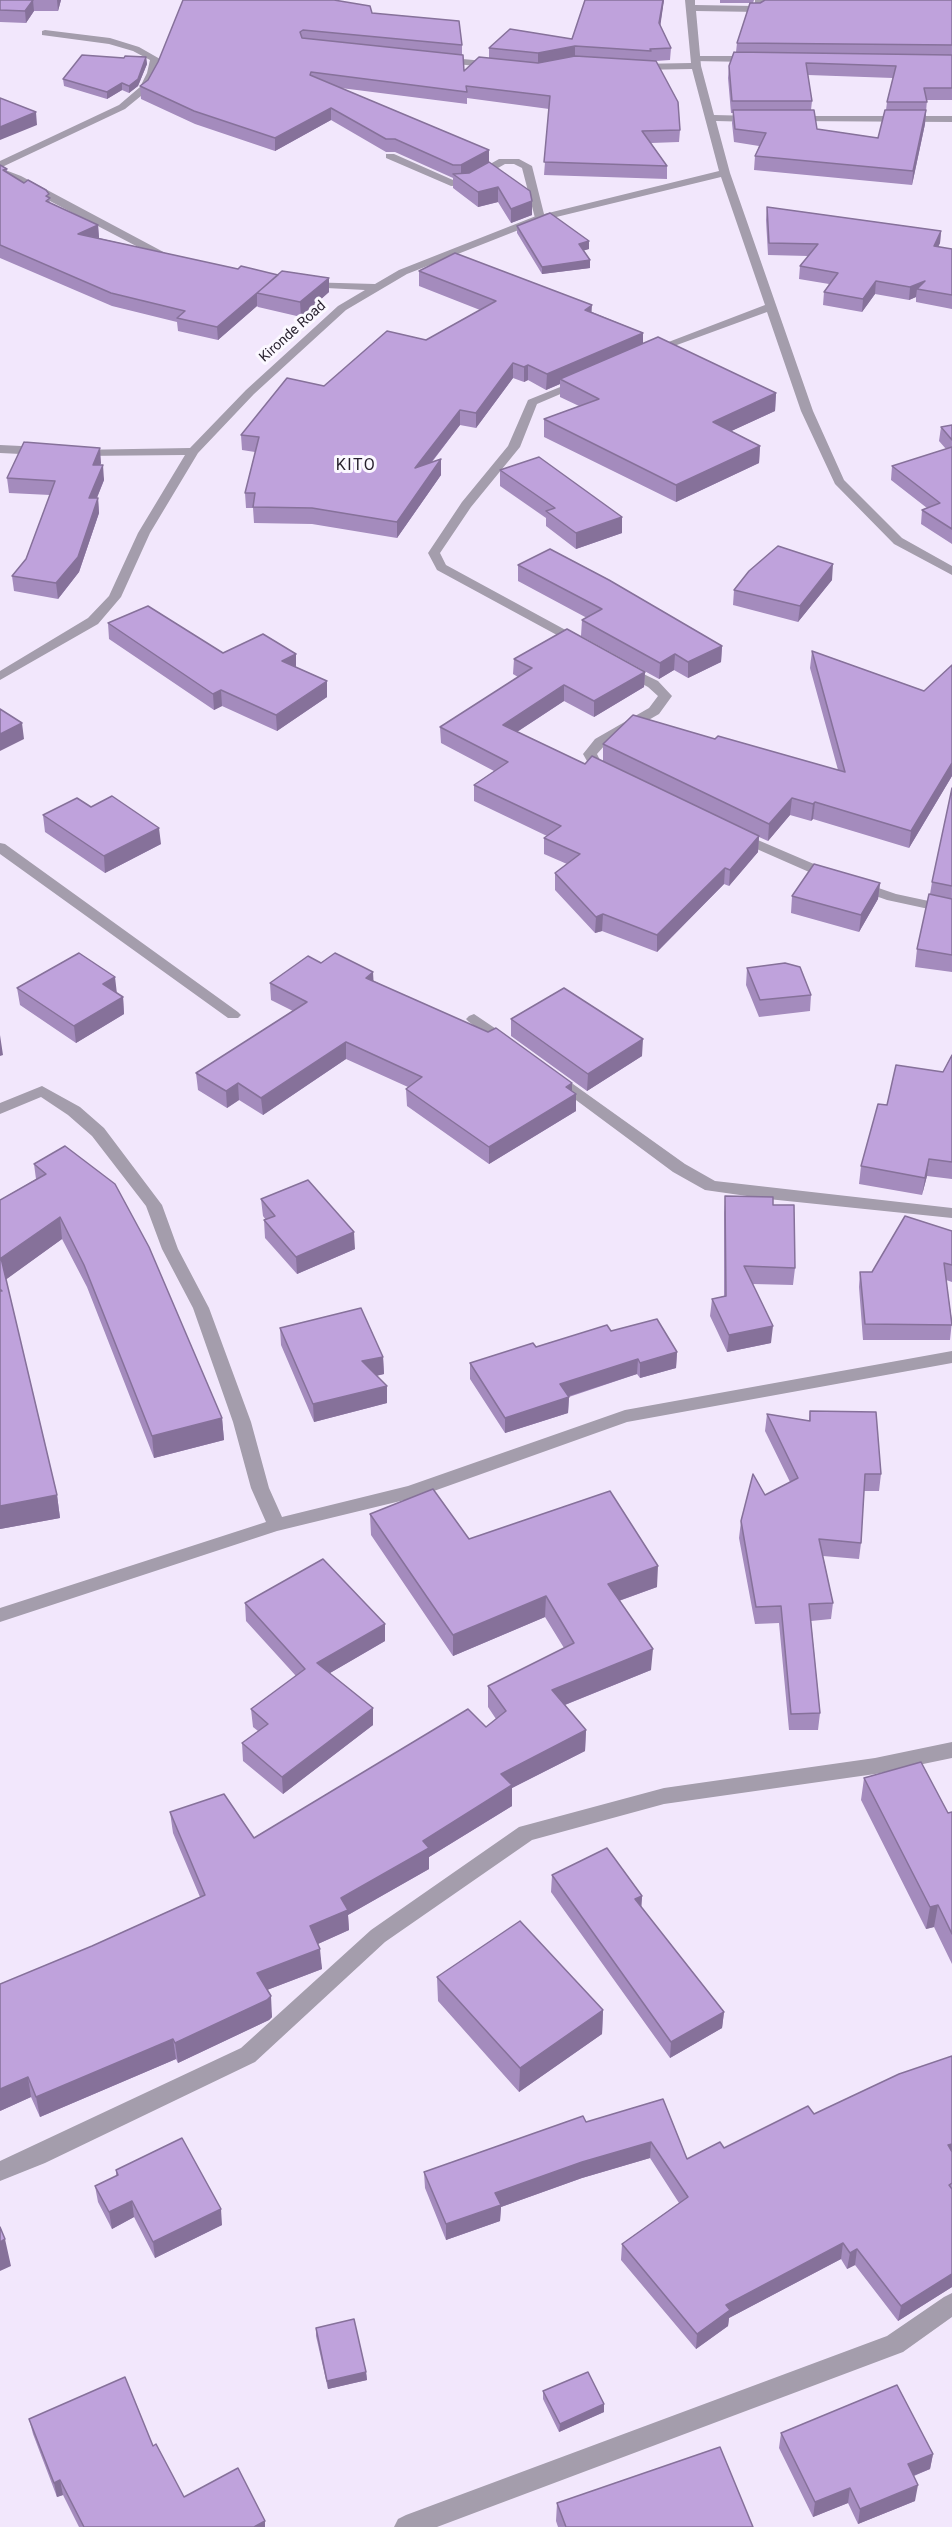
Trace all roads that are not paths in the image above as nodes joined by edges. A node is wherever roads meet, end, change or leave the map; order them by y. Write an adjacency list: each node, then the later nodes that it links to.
1 (759, 0): 2 (street)
2 (691, 4): 6 (street)
3 (45, 33): 14 (street)
4 (434, 59): 8 (street)
5 (765, 60): 6 (street)
6 (696, 62): 7 (street); 9 (street)
7 (622, 65)
8 (503, 66)
9 (710, 118): 10 (street); 16 (street)
10 (768, 119)
11 (779, 119): 12 (street)
12 (952, 119)
13 (390, 156): 17 (street)
14 (0, 165)
15 (0, 171): 18 (street)
16 (725, 173): 17 (street, Kironde Road); 21 (street)
17 (540, 218): 20 (street, Kironde Road)
18 (173, 260)
19 (297, 284): 20 (street)
20 (375, 287): 25 (street, Kironde Road)
21 (771, 307): 22 (street); 26 (street)
22 (635, 358)
23 (594, 376): 27 (street)
24 (0, 449): 25 (street)
25 (193, 451): 29 (street, Kironde Road)
26 (952, 572)
27 (593, 651)
28 (613, 662): 30 (street)
29 (0, 676)
30 (618, 777)
31 (722, 828): 33 (street)
32 (0, 847): 34 (street)
33 (952, 910)
34 (233, 1015)
35 (474, 1019): 36 (street)
36 (521, 1053)
37 (539, 1066): 39 (street)
38 (0, 1109): 41 (street)
39 (952, 1213)
40 (952, 1357): 41 (street)
41 (276, 1525): 42 (street)
42 (0, 1615)
43 (952, 1750): 44 (street)
44 (0, 2171)
45 (952, 2304): 46 (street)
46 (406, 2527)

